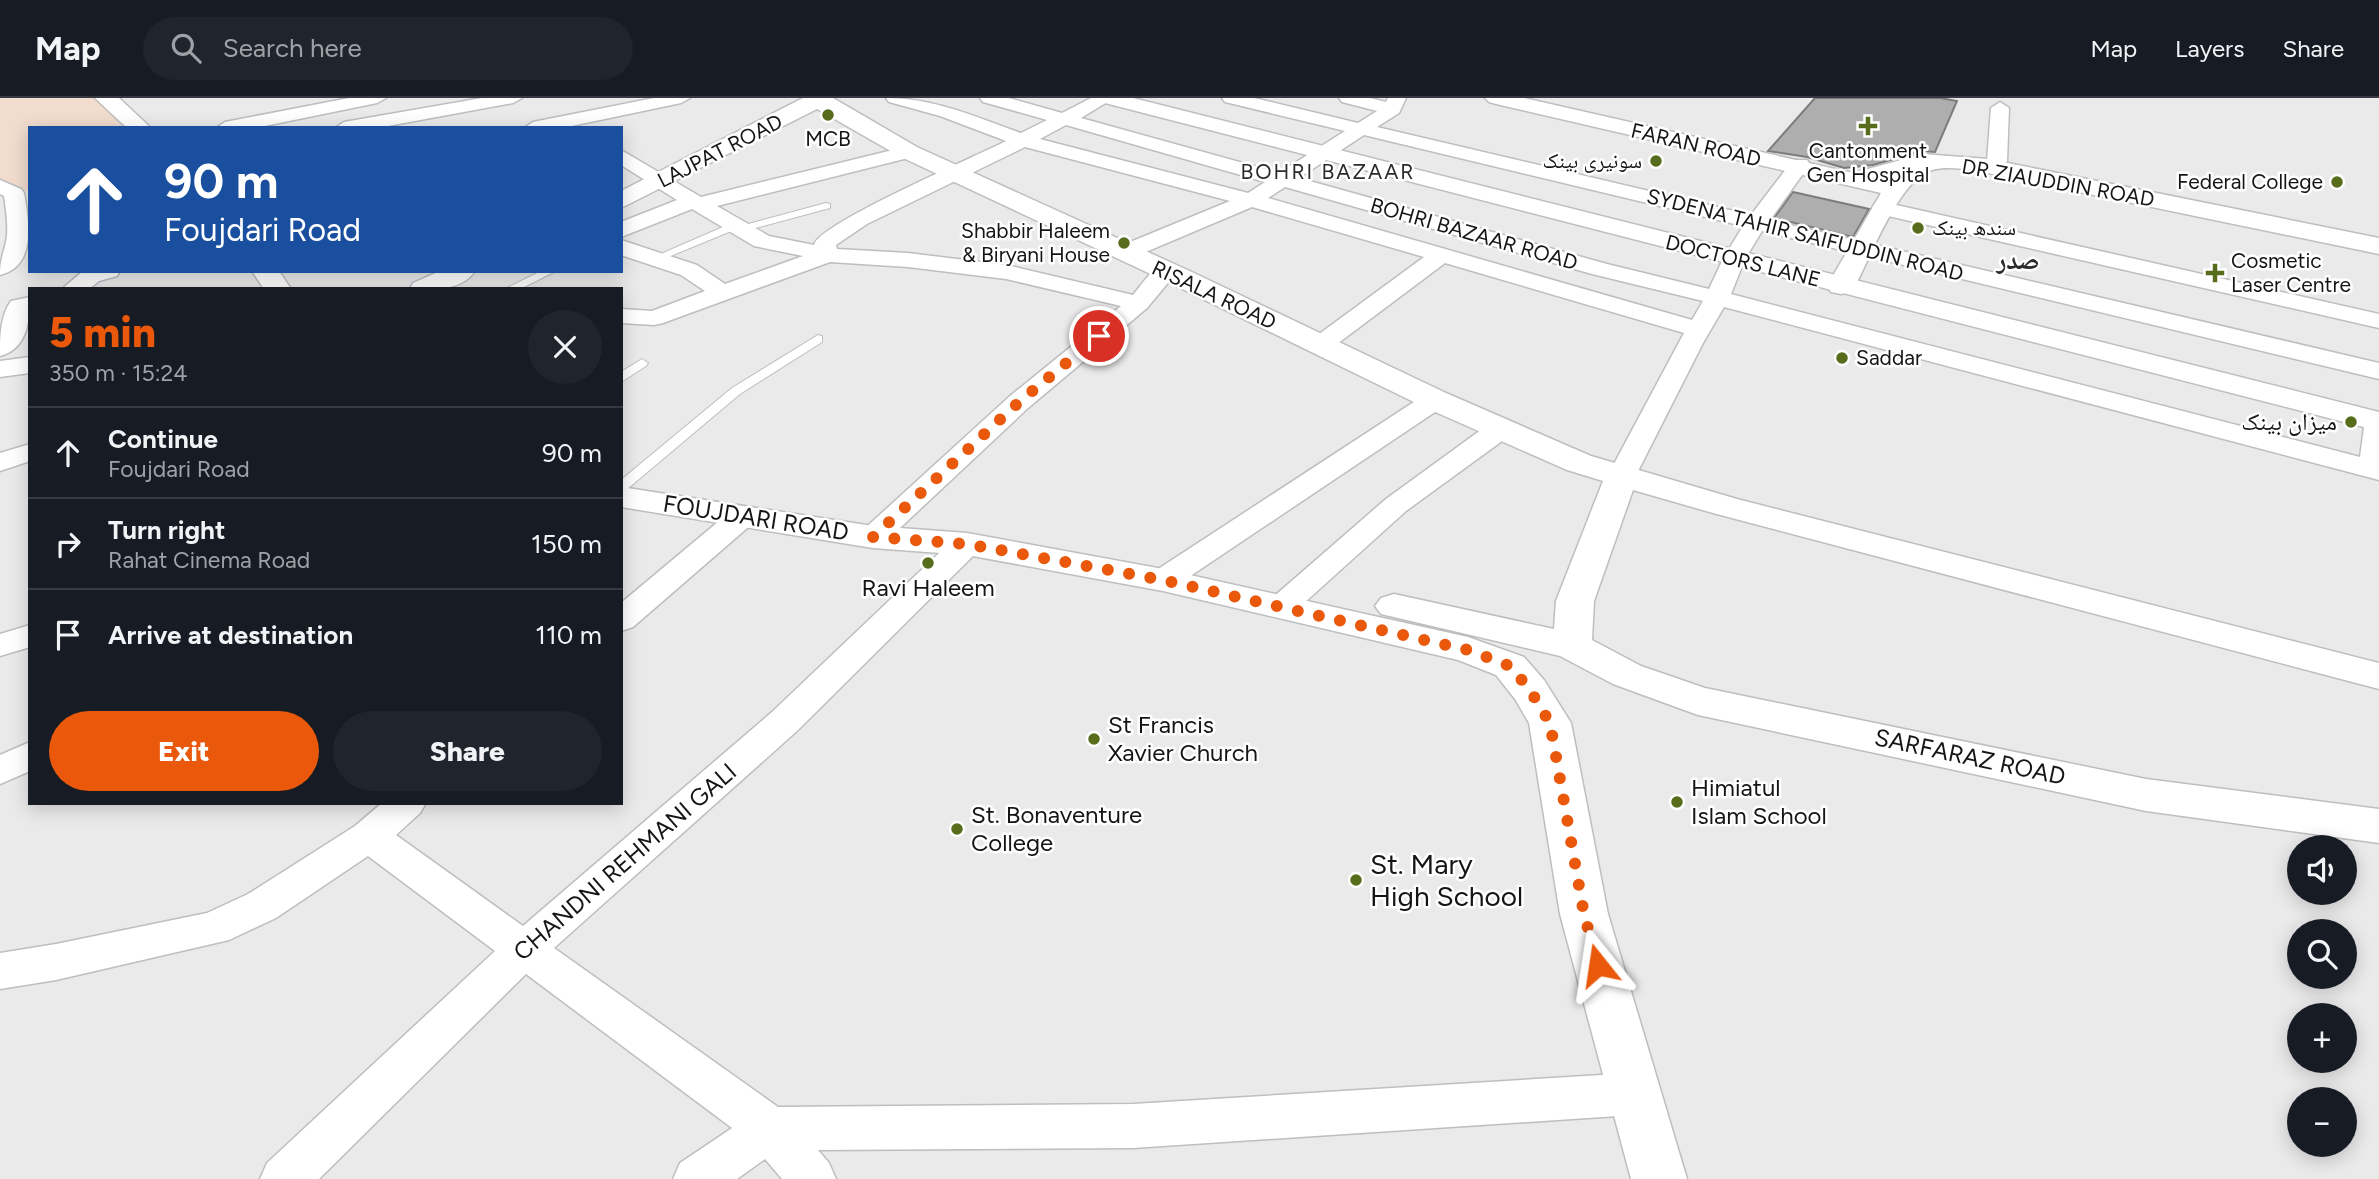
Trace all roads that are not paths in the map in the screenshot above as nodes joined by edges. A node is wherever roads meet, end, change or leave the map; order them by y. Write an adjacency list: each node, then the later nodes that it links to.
1 (292, 98): 19 (street)
2 (377, 98): 19 (street)
3 (513, 98): 15 (street)
4 (681, 98): 22 (street)
5 (895, 98): 14 (street)
6 (989, 98): 20 (street, BOHRI BAZAAR ROAD)
7 (1106, 98): 20 (street); 31 (street, DOCTORS LANE)
8 (1231, 98): 28 (street, SYDENA TAHIR SAIFUDDIN ROAD)
9 (1349, 98): 16 (street)
10 (1496, 98): 34 (street, FARAN ROAD)
11 (1519, 98): 34 (street)
12 (114, 99): 23 (street)
13 (818, 99): 30 (street, RISALA ROAD); 38 (street, LAJPAT ROAD)
14 (928, 101): 29 (street)
15 (458, 103): 21 (street); 27 (street)
16 (1394, 103): 28 (street)
17 (2000, 108): 33 (street)
18 (550, 109): 22 (street)
19 (309, 111): 24 (street); 25 (street)
20 (1065, 119): 29 (street); 37 (street, BOHRI BAZAAR ROAD)
21 (393, 123): 26 (street)
22 (573, 125)
23 (138, 126)
24 (235, 126)
25 (317, 126)
26 (364, 126)
27 (472, 126)
28 (1363, 128): 31 (street); 45 (street, SYDENA TAHIR SAIFUDDIN ROAD)
29 (1021, 140): 35 (street); 42 (street)
30 (909, 152): 35 (street, RISALA ROAD); 43 (street)
31 (1325, 153): 37 (street); 56 (street, DOCTORS LANE)
32 (623, 157): 38 (street)
33 (1997, 161): 36 (street, DR ZIAUDDIN ROAD); 48 (street, DR ZIAUDDIN ROAD)
34 (1799, 166): 36 (street); 40 (street, FARAN ROAD); 45 (street)
35 (957, 174): 53 (street, RISALA ROAD); 54 (street)
36 (1861, 177): 40 (street)
37 (1284, 180): 42 (street); 68 (street, BOHRI BAZAAR ROAD)
38 (661, 183): 41 (street, LAJPAT ROAD); 43 (street)
39 (15, 190): 49 (street)
40 (1893, 194): 50 (street, DR ZIAUDDIN ROAD); 52 (street, DR ZIAUDDIN ROAD); 72 (street)
41 (623, 200)
42 (1251, 200): 53 (street); 55 (street)
43 (695, 202): 46 (street); 47 (street)
44 (826, 206): 46 (lane)
45 (1756, 223): 52 (street, SYDENA TAHIR SAIFUDDIN ROAD); 56 (street)
46 (738, 227): 54 (street); 57 (lane)
47 (623, 229)
48 (2379, 237)
49 (24, 239): 58 (street)
50 (2379, 246)
51 (623, 248): 57 (street)
52 (1863, 249): 63 (street, DR ZIAUDDIN ROAD); 80 (street, SYDENA TAHIR SAIFUDDIN ROAD)
53 (1126, 252): 59 (street, RISALA ROAD)
54 (828, 255): 67 (street); 69 (street)
55 (1441, 255): 73 (street); 76 (street)
56 (1734, 259): 63 (street, DOCTORS LANE); 68 (street)
57 (652, 260): 67 (street)
58 (0, 268)
59 (1166, 272): 69 (street); 76 (street, RISALA ROAD)
60 (102, 273): 64 (street)
61 (458, 273): 65 (street)
62 (546, 273): 66 (lane)
63 (1840, 286): 83 (street, DOCTORS LANE)
64 (77, 287)
65 (429, 287)
66 (515, 287)
67 (720, 293): 71 (street)
68 (1717, 298): 73 (street); 87 (street, BOHRI BAZAAR ROAD)
69 (1139, 303): 92 (street)
70 (28, 304): 75 (street)
71 (624, 318)
72 (2379, 321)
73 (1698, 329): 88 (street)
74 (818, 339): 89 (lane)
75 (10, 341)
76 (1320, 345): 82 (street, RISALA ROAD)
77 (642, 363): 81 (lane)
78 (28, 365): 79 (street)
79 (0, 369)
80 (2379, 371)
81 (623, 377)
82 (1435, 400): 84 (street, RISALA ROAD); 94 (street)
83 (2379, 421): 87 (street)
84 (1499, 430): 88 (street, RISALA ROAD); 95 (street)
85 (28, 453): 86 (street)
86 (0, 462)
87 (2376, 470)
88 (1621, 477): 99 (street); 100 (street, RISALA ROAD)
89 (623, 485)
90 (623, 497): 91 (street, FOUJDARI ROAD)
91 (742, 517): 92 (street, FOUJDARI ROAD); 96 (street)
92 (873, 537): 93 (street, FOUJDARI ROAD)
93 (967, 544): 94 (street, FOUJDARI ROAD); 106 (street, CHANDNI REHMANI GALI)
94 (1163, 580): 95 (street, FOUJDARI ROAD)
95 (1290, 598): 99 (street, SARFARAZ ROAD); 108 (street, FOUJDARI ROAD)
96 (623, 618)
97 (28, 637): 98 (street)
98 (0, 645)
99 (1572, 646): 104 (street, SARFARAZ ROAD)
100 (2379, 676)
101 (28, 756): 102 (street)
102 (0, 771)
103 (405, 805): 105 (street)
104 (2379, 826)
105 (369, 836): 106 (street); 107 (street)
106 (525, 948): 109 (street); 110 (street, CHANDNI REHMANI GALI)
107 (0, 971)
108 (1633, 1094): 109 (street); 113 (street, FOUJDARI ROAD)
109 (770, 1129): 111 (street); 112 (street)
110 (284, 1179)
111 (697, 1179)
112 (813, 1179)
113 (1659, 1179)

